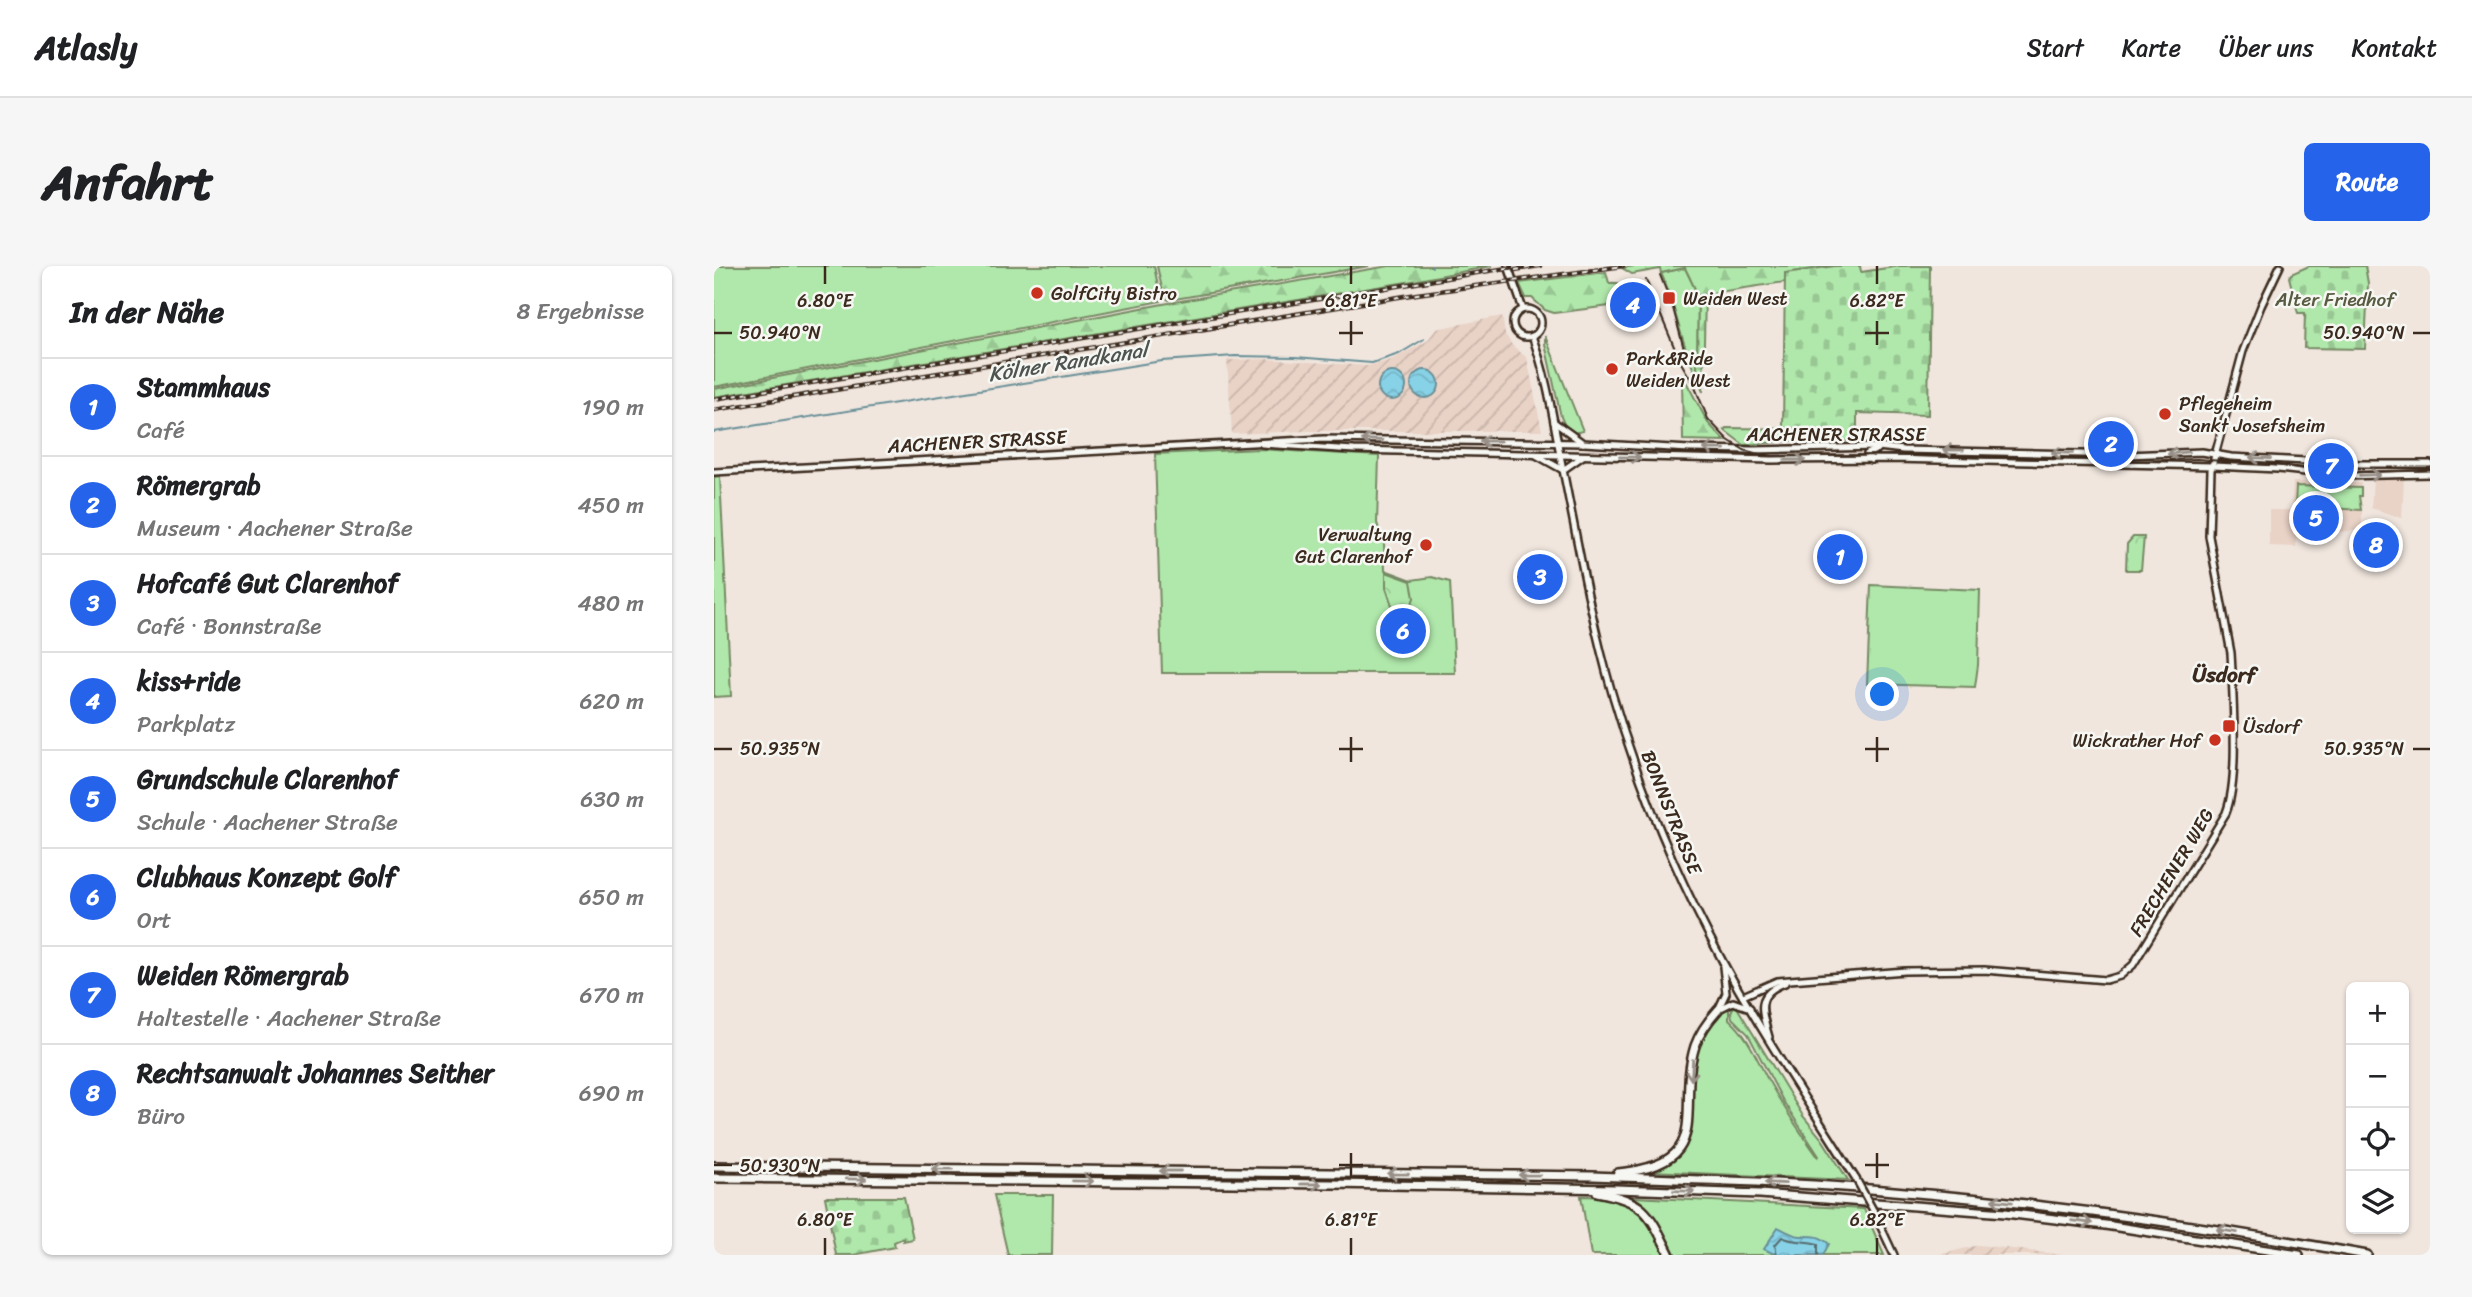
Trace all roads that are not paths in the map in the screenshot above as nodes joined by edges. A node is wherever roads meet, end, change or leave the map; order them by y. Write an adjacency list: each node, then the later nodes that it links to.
1 (1507, 266): 3 (main road)
2 (2280, 266): 13 (main road, FRECHENER WEG)
3 (1523, 309): 4 (main road); 4 (main road)
4 (1532, 336): 5 (main road, BONNSTRASSE)
5 (1554, 422): 7 (main road, BONNSTRASSE); 8 (main road)
6 (1241, 443): 7 (main road, AACHENER STRASSE, one-way to 6); 12 (main road, AACHENER STRASSE); 21 (main road, AACHENER STRASSE)
7 (1558, 443): 8 (main road, AACHENER STRASSE); 14 (main road, BONNSTRASSE)
8 (1583, 443): 9 (main road, AACHENER STRASSE, one-way to 8)
9 (1884, 447): 10 (main road, AACHENER STRASSE, one-way to 9); 16 (main road)
10 (2021, 451): 11 (main road, AACHENER STRASSE); 17 (main road)
11 (2040, 452): 13 (main road, AACHENER STRASSE, one-way to 11); 17 (main road)
12 (1536, 454): 14 (main road, AACHENER STRASSE); 20 (main road)
13 (2216, 454): 18 (main road, AACHENER STRASSE, one-way to 13); 19 (main road, FRECHENER WEG)
14 (1560, 455): 15 (main road, AACHENER STRASSE); 20 (main road, BONNSTRASSE)
15 (1583, 456): 16 (main road, AACHENER STRASSE, one-way to 16); 20 (main road)
16 (1871, 460): 17 (main road, AACHENER STRASSE)
17 (2028, 463): 19 (main road, AACHENER STRASSE)
18 (2430, 464)
19 (2213, 466): 22 (main road, AACHENER STRASSE, one-way to 22); 24 (main road, FRECHENER WEG)
20 (1563, 470): 23 (main road, BONNSTRASSE)
21 (714, 472)
22 (2430, 474)
23 (1722, 960): 25 (main road, BONNSTRASSE); 27 (main road)
24 (1796, 979): 25 (main road, FRECHENER WEG); 28 (main road, FRECHENER WEG)
25 (1743, 996): 26 (main road, BONNSTRASSE)
26 (1751, 1009): 27 (main road); 28 (main road, BONNSTRASSE)
27 (1718, 1010): 30 (highway, one-way to 30)
28 (1769, 1040): 34 (main road, BONNSTRASSE, bridge)
29 (714, 1166): 30 (highway, one-way to 29)
30 (1592, 1176): 36 (highway, one-way to 30)
31 (714, 1178): 32 (highway, one-way to 32)
32 (1579, 1189): 33 (highway); 35 (highway, one-way to 35)
33 (1670, 1255)
34 (1894, 1255)
35 (2300, 1255)
36 (2367, 1255)

